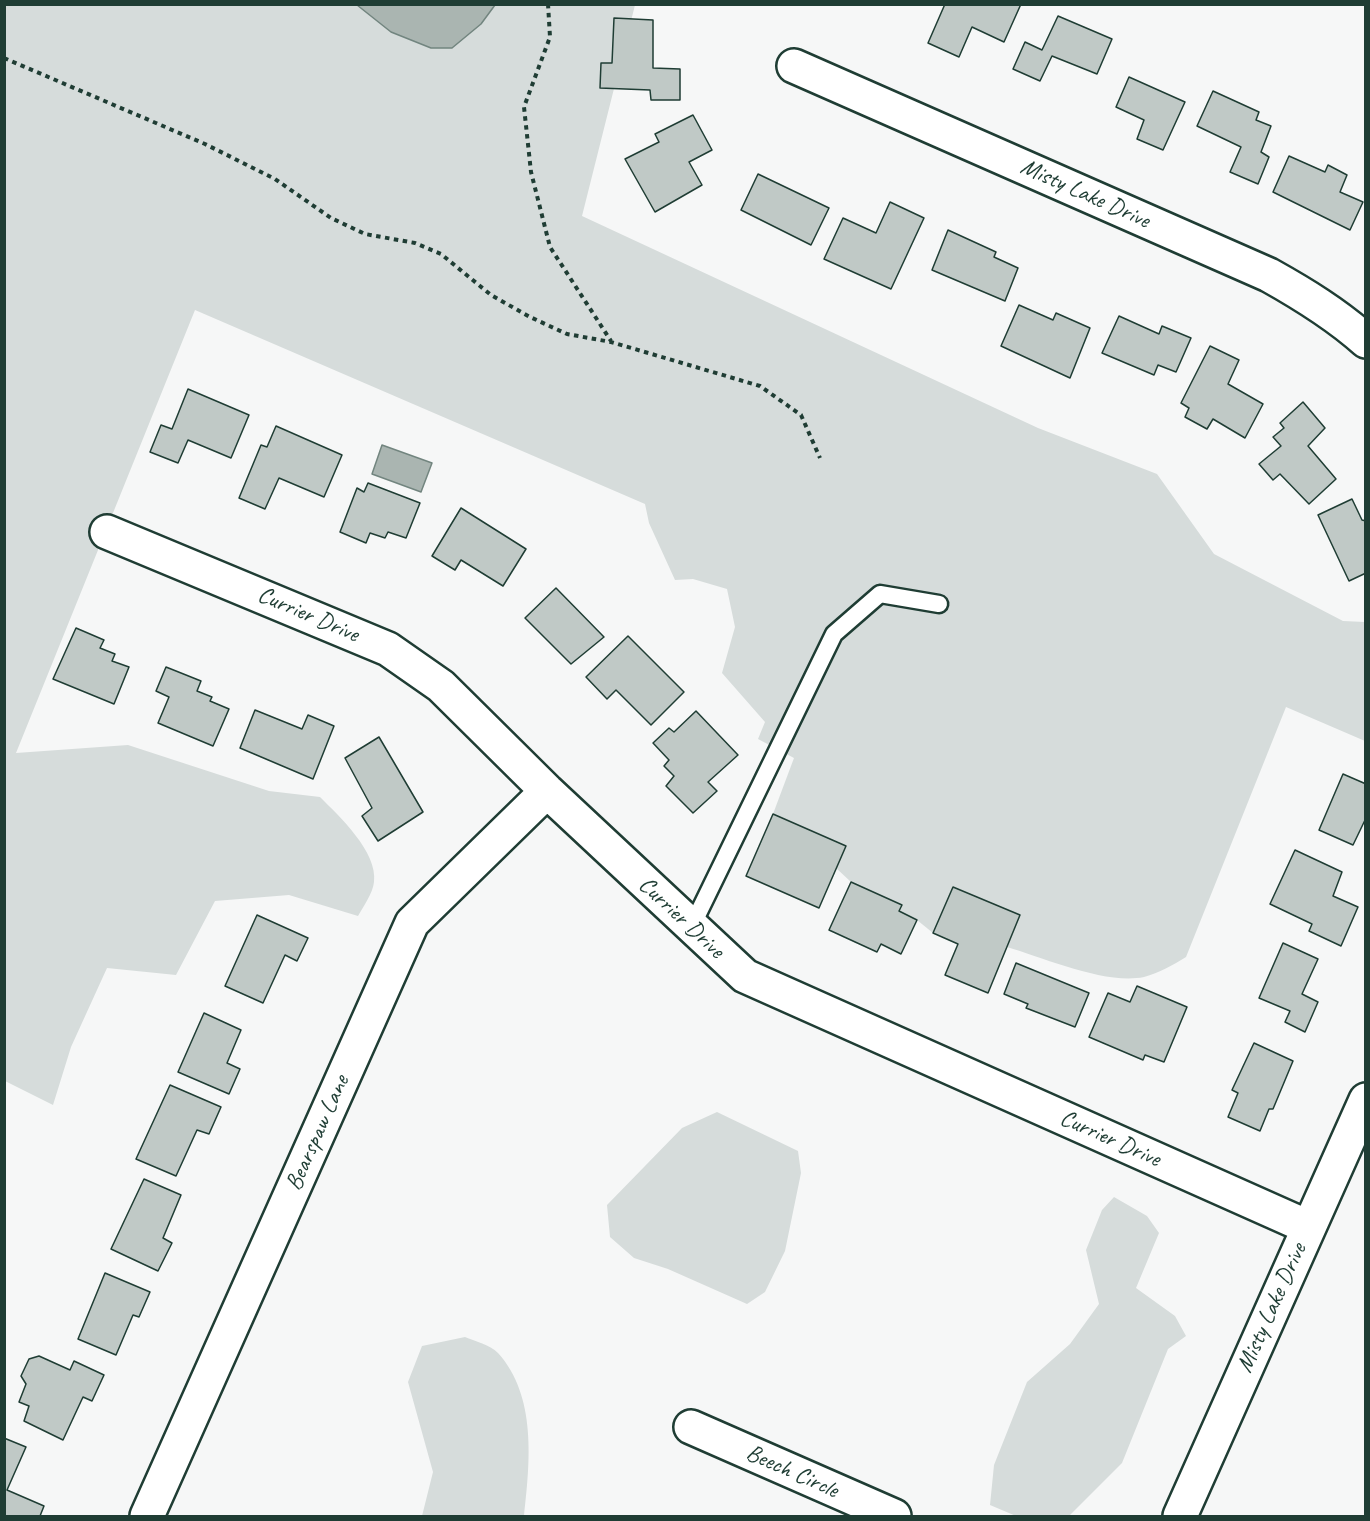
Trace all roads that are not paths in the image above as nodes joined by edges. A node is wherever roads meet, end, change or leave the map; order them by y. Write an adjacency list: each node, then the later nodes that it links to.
1 (794, 66): 2 (street, Misty Lake Drive)
2 (1365, 341)
3 (107, 531): 5 (street, Currier Drive)
4 (939, 604): 6 (lane)
5 (547, 791): 6 (street, Currier Drive); 10 (street, Bearspaw Lane)
6 (690, 928): 8 (street, Currier Drive)
7 (1365, 1100): 8 (street, Misty Lake Drive)
8 (1308, 1227): 12 (street, Misty Lake Drive)
9 (691, 1427): 11 (street, Beech Circle)
10 (147, 1516)
11 (894, 1516)
12 (1180, 1516)

